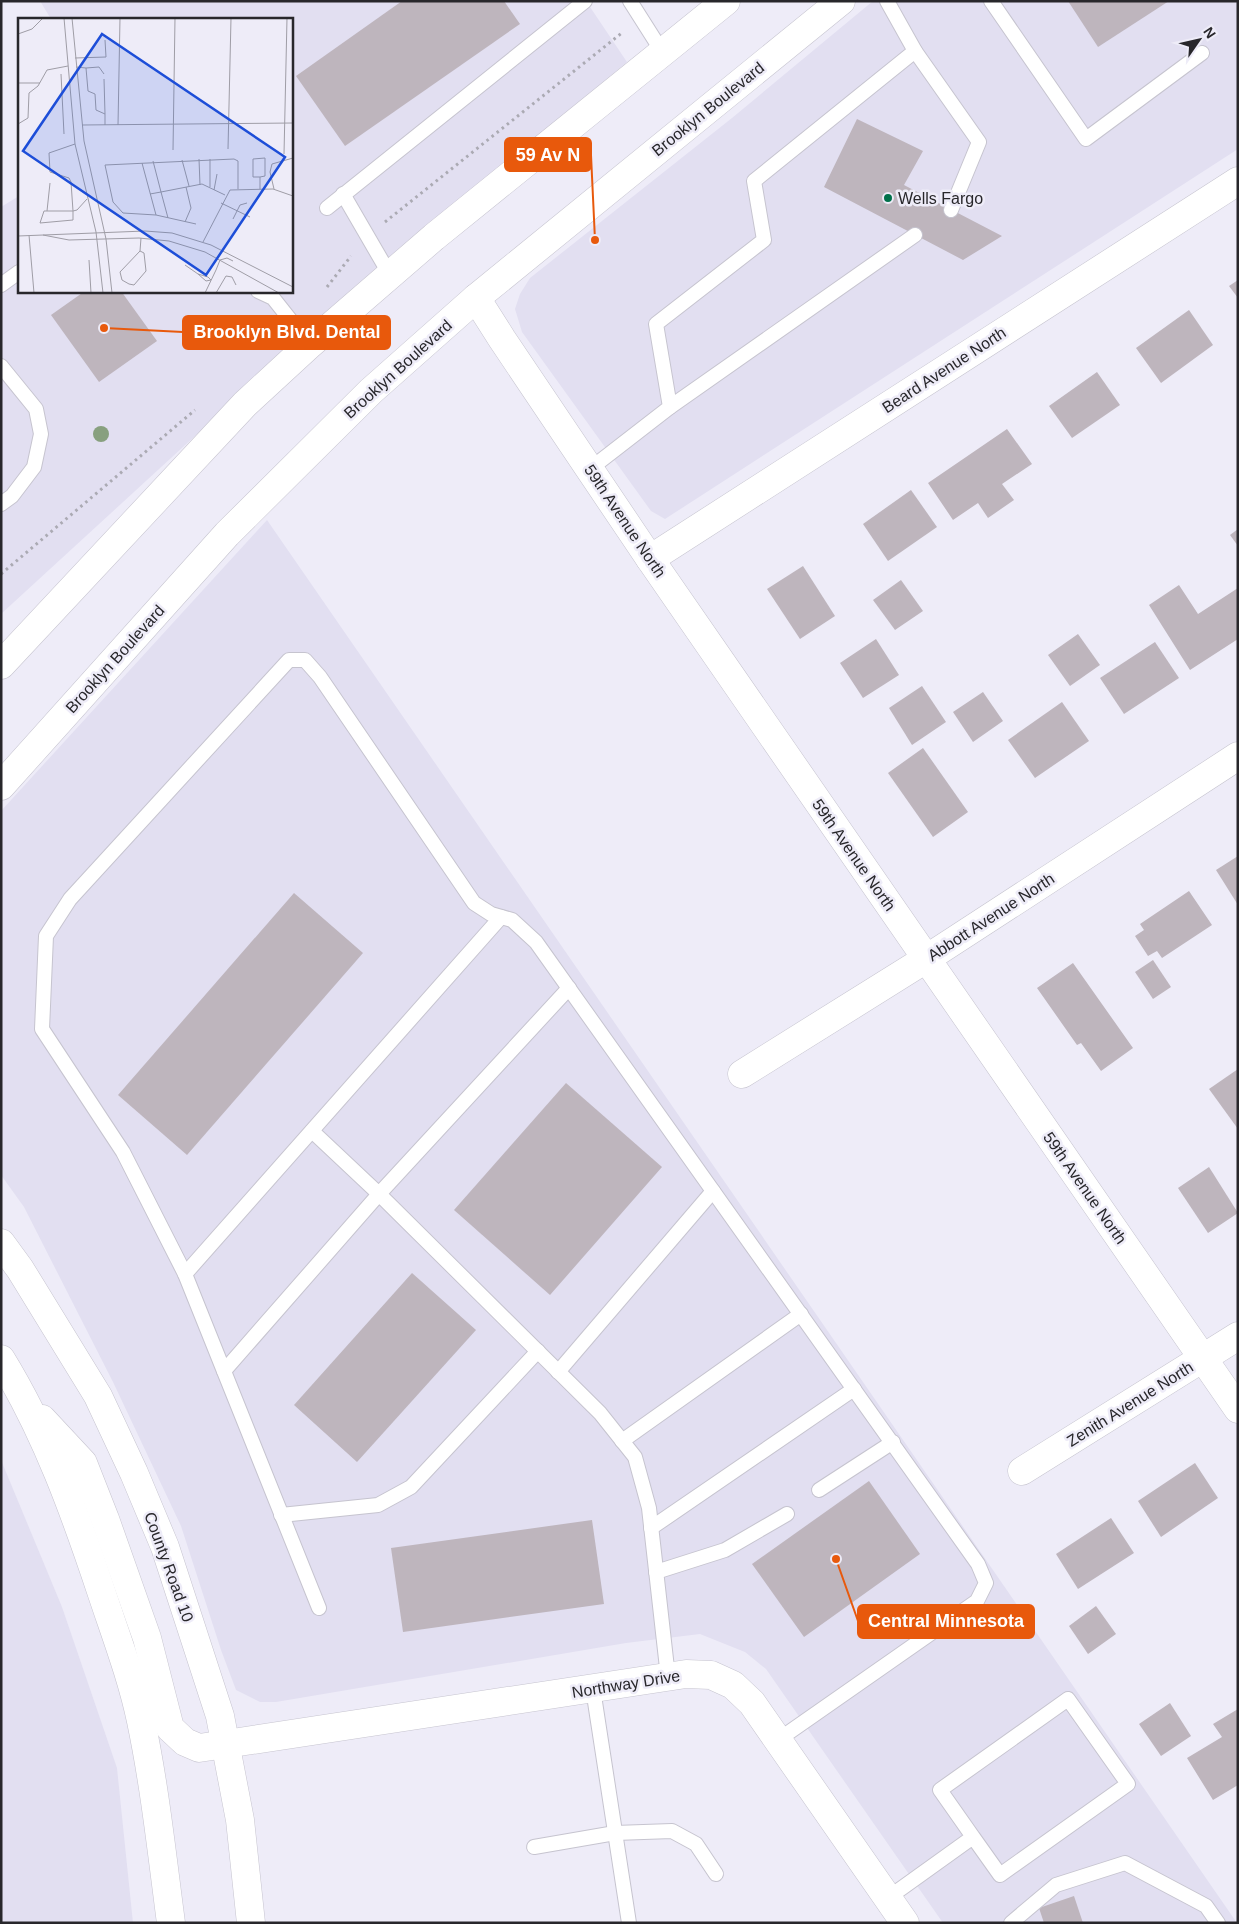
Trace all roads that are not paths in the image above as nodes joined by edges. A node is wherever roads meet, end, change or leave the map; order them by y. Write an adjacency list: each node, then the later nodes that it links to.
1 (585, 1): 11 (lane)
2 (630, 1): 8 (lane)
3 (726, 1): 8 (main road)
4 (840, 1): 19 (main road, Brooklyn Boulevard)
5 (887, 1): 7 (lane)
6 (991, 1): 9 (lane)
7 (915, 51): 13 (lane); 22 (lane)
8 (663, 53): 16 (main road)
9 (1202, 53)
10 (1238, 181): 25 (main road, Beard Avenue North)
11 (343, 194): 12 (lane); 16 (lane)
12 (327, 208)
13 (951, 210)
14 (915, 235): 22 (lane)
15 (18, 273): 17 (lane)
16 (390, 275): 20 (main road)
17 (1, 285)
18 (260, 292): 20 (lane)
19 (476, 298): 23 (main road, 59th Avenue North); 28 (main road, Brooklyn Boulevard)
20 (308, 346): 26 (main road)
21 (1, 366): 24 (lane)
22 (670, 407): 23 (lane)
23 (590, 470): 25 (main road, 59th Avenue North)
24 (1, 504)
25 (650, 559): 30 (main road, 59th Avenue North)
26 (1, 665)
27 (1238, 756): 30 (main road, Abbott Avenue North)
28 (1, 786)
29 (501, 917): 31 (lane); 33 (lane); 37 (lane)
30 (926, 959): 32 (main road, Abbott Avenue North); 42 (main road, 59th Avenue North)
31 (569, 988): 34 (lane); 35 (lane)
32 (742, 1074)
33 (312, 1131): 35 (lane); 37 (lane)
34 (713, 1191): 38 (lane); 44 (lane)
35 (379, 1194): 40 (lane); 43 (lane)
36 (1, 1243): 60 (main road, County Road 10)
37 (185, 1274): 43 (lane)
38 (800, 1314): 45 (lane); 48 (lane)
39 (1238, 1336): 42 (main road, Zenith Avenue North)
40 (538, 1351): 44 (lane); 53 (lane)
41 (1, 1359): 46 (main road)
42 (1203, 1359): 47 (main road, 59th Avenue North); 50 (main road, Zenith Avenue North)
43 (224, 1371): 53 (lane)
44 (558, 1372): 48 (lane)
45 (854, 1388): 49 (lane); 54 (lane)
46 (24, 1400): 60 (main road, Northway Drive); 66 (main road)
47 (1238, 1409)
48 (622, 1440): 54 (lane)
49 (892, 1442): 51 (lane); 59 (lane)
50 (1022, 1471)
51 (819, 1490)
52 (787, 1514): 55 (lane)
53 (282, 1515): 56 (lane)
54 (651, 1528): 55 (lane)
55 (656, 1572): 57 (lane)
56 (319, 1608)
57 (668, 1677): 58 (main road, Northway Drive); 59 (main road, Northway Drive)
58 (592, 1688): 60 (main road, Northway Drive); 61 (lane)
59 (778, 1740): 65 (main road, Northway Drive)
60 (226, 1744): 67 (main road, County Road 10)
61 (615, 1833): 63 (lane); 64 (lane); 68 (lane)
62 (973, 1837): 62 (lane); 65 (lane)
63 (534, 1847)
64 (716, 1874)
65 (888, 1898): 69 (main road, Northway Drive)
66 (171, 1923)
67 (251, 1923)
68 (629, 1923)
69 (905, 1923)
70 (1011, 1923): 71 (lane)
71 (1218, 1923)

